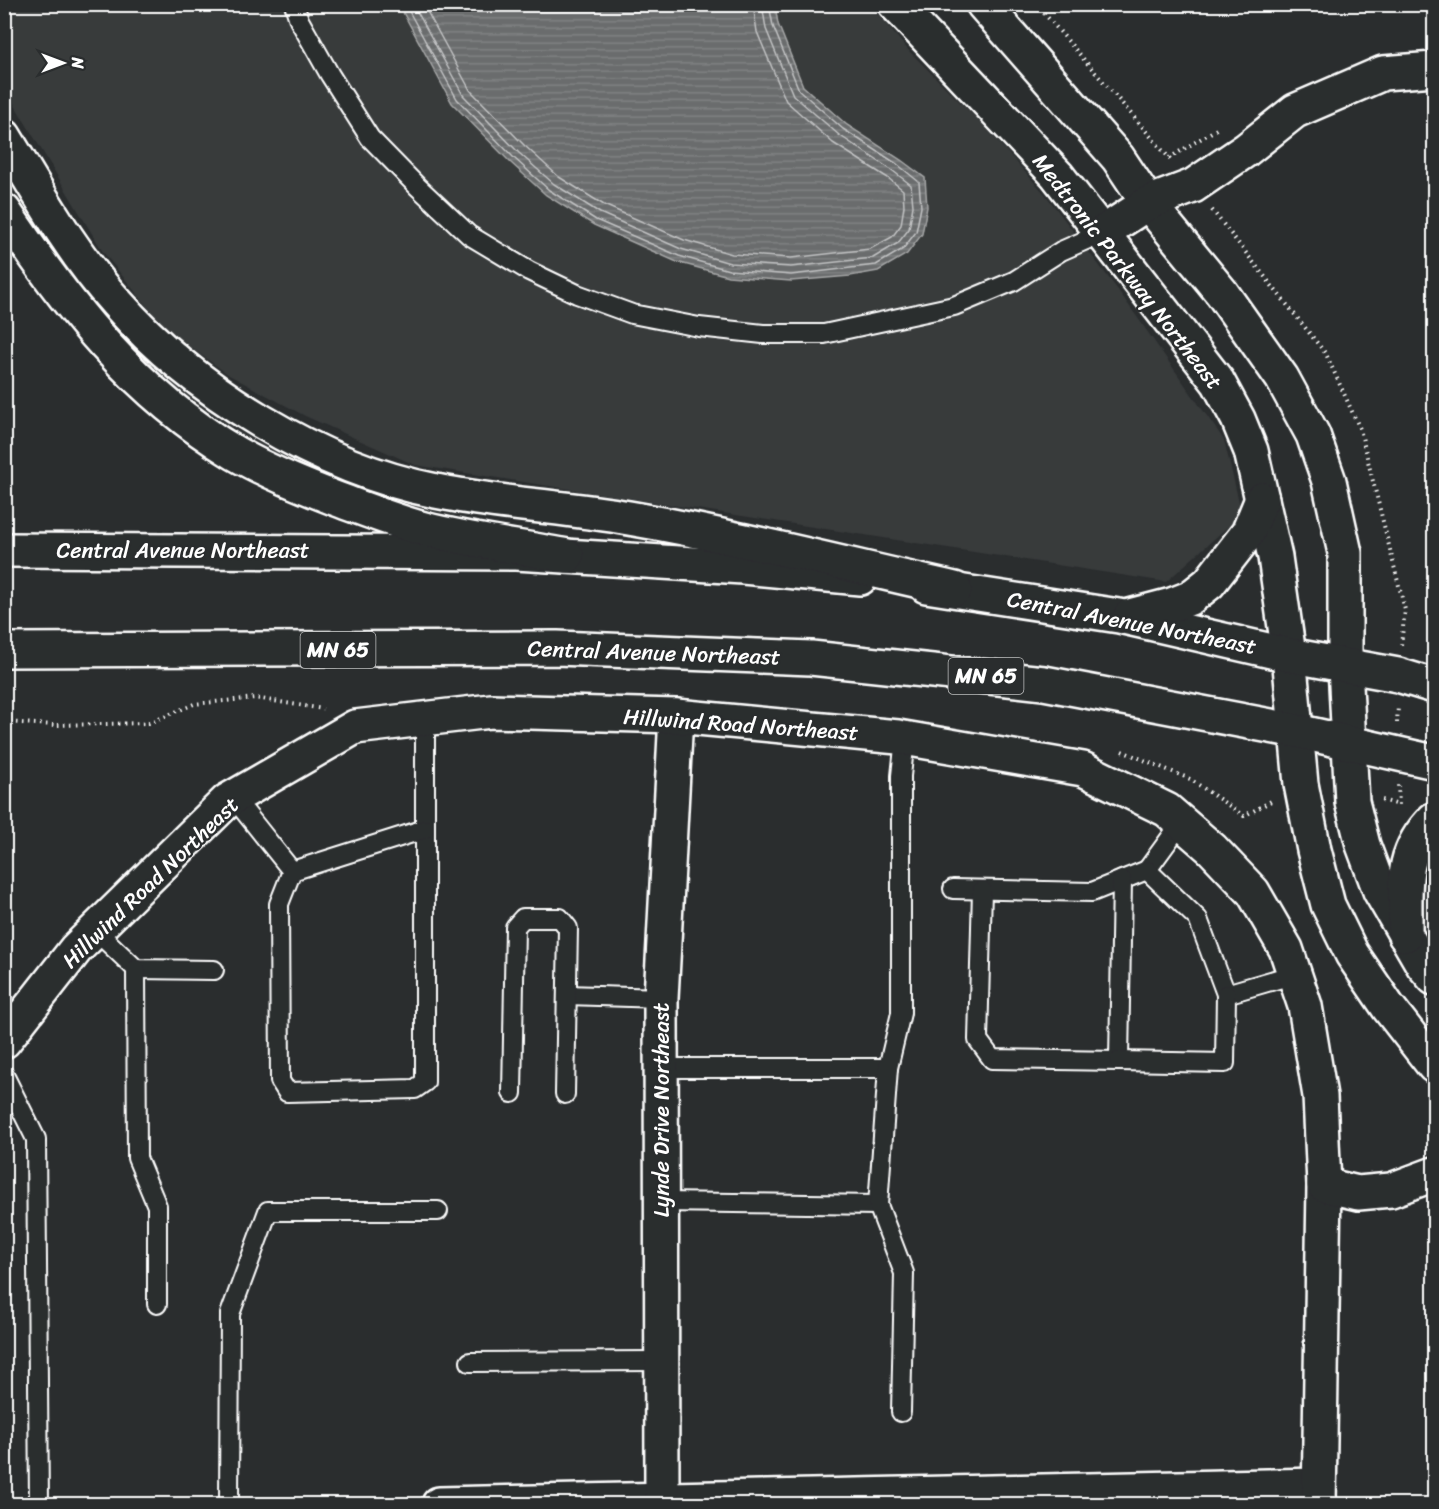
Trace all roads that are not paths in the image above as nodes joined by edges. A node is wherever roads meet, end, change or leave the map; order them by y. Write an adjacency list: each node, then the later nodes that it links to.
1 (294, 4): 8 (lane)
2 (895, 4): 8 (main road, Medtronic Parkway Northeast)
3 (983, 4): 6 (main road)
4 (1434, 69): 6 (main road)
5 (4, 136): 12 (main road)
6 (1148, 203): 8 (main road); 16 (main road)
7 (4, 212): 11 (main road)
8 (1102, 234): 9 (main road, Medtronic Parkway Northeast)
9 (1262, 499): 13 (main road); 15 (main road, Medtronic Parkway Northeast)
10 (4, 550): 11 (main road, Central Avenue Northeast)
11 (567, 556): 12 (main road, Central Avenue Northeast)
12 (955, 589): 13 (main road, Central Avenue Northeast)
13 (1125, 617): 15 (main road, Central Avenue Northeast)
14 (4, 650): 20 (main road, Central Avenue Northeast / MN 65)
15 (1289, 655): 16 (main road, Central Avenue Northeast); 20 (main road)
16 (1345, 666): 17 (main road, Central Avenue Northeast); 22 (main road)
17 (1434, 686)
18 (676, 716): 19 (main road, Hillwind Road Northeast); 21 (main road, Hillwind Road Northeast); 41 (main road, Lynde Drive Northeast)
19 (425, 718): 24 (main road, Hillwind Road Northeast); 27 (lane)
20 (1297, 731): 22 (main road, Central Avenue Northeast / MN 65); 44 (main road)
21 (905, 738): 26 (main road, Hillwind Road Northeast); 46 (lane)
22 (1348, 743): 23 (main road, MN 65); 34 (main road)
23 (1434, 762)
24 (233, 797): 29 (lane); 33 (main road, Hillwind Road Northeast)
25 (1434, 819): 34 (main road)
26 (1182, 822): 28 (lane); 37 (main road, Hillwind Road Northeast)
27 (425, 829): 29 (lane); 29 (lane)
28 (1147, 870): 30 (lane); 39 (lane)
29 (292, 871)
30 (1122, 880): 32 (lane); 43 (lane)
31 (953, 889): 32 (lane)
32 (982, 890): 43 (lane)
33 (95, 930): 35 (lane); 42 (main road, Hillwind Road Northeast)
34 (1404, 935): 38 (main road)
35 (136, 969): 36 (lane); 55 (lane)
36 (214, 970)
37 (1295, 974): 39 (lane); 51 (main road, Hillwind Road Northeast)
38 (1434, 978)
39 (1226, 994): 43 (lane)
40 (567, 995): 41 (lane); 48 (lane); 49 (lane)
41 (661, 998): 45 (main road, Lynde Drive Northeast)
42 (4, 1041)
43 (1119, 1061)
44 (1434, 1066)
45 (661, 1068): 46 (lane); 52 (main road, Lynde Drive Northeast)
46 (888, 1068): 53 (lane)
47 (4, 1075): 61 (lane)
48 (512, 1093)
49 (565, 1094)
50 (1434, 1174): 51 (main road)
51 (1324, 1185): 59 (main road, Hillwind Road Northeast)
52 (661, 1202): 53 (lane); 56 (main road, Lynde Drive Northeast)
53 (878, 1205): 58 (lane)
54 (438, 1211): 62 (lane)
55 (157, 1304)
56 (662, 1361): 57 (lane); 60 (main road, Lynde Drive Northeast)
57 (470, 1362)
58 (901, 1412)
59 (1319, 1495): 60 (main road)
60 (662, 1502): 63 (main road)
61 (39, 1504)
62 (229, 1504)
63 (439, 1504)

